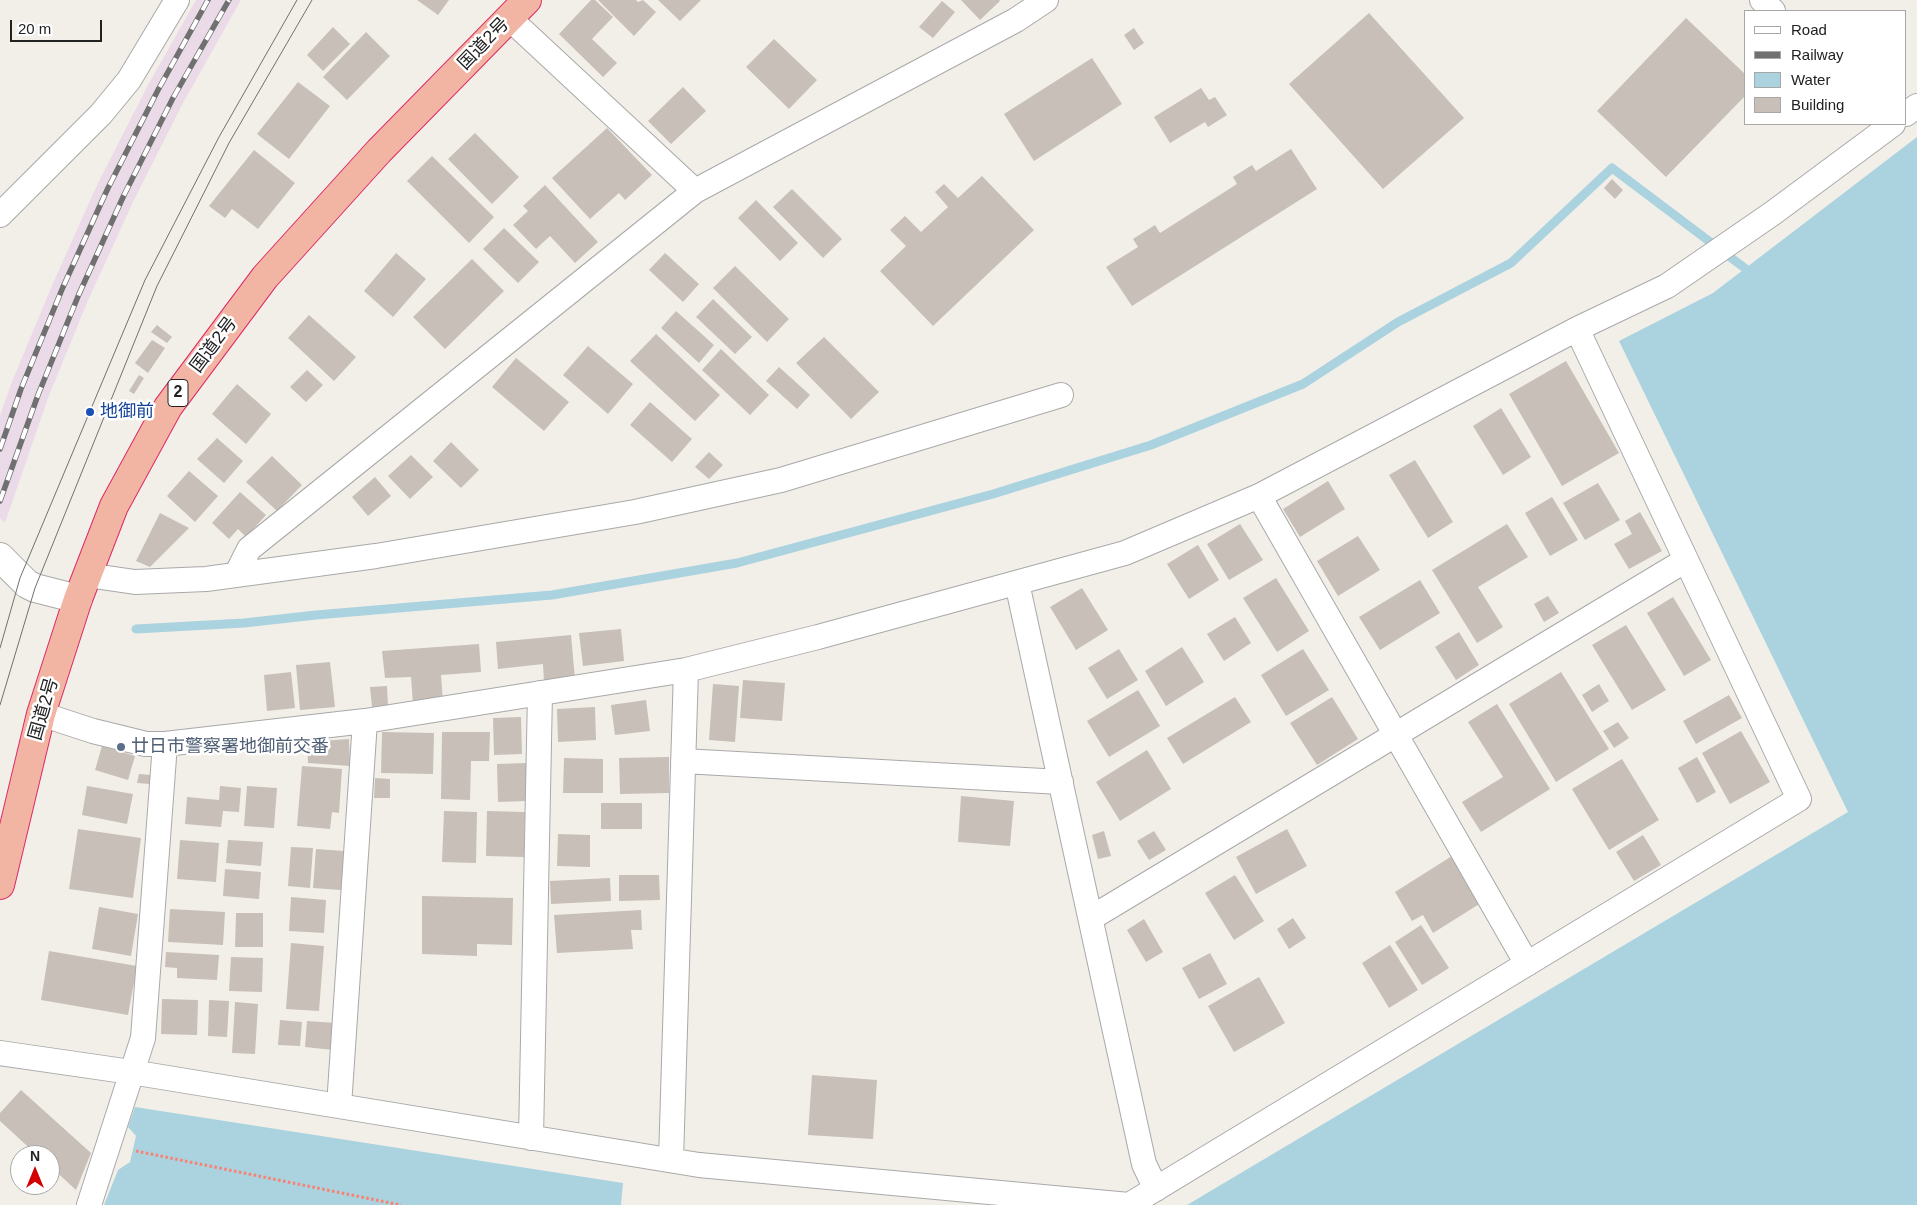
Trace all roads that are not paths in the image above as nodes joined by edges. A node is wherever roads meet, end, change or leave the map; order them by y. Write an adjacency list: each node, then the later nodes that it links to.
1 (176, 0): 8 (street)
2 (1046, 0): 7 (street)
3 (1762, 0): 5 (street)
4 (518, 9): 7 (street); 16 (highway, 国道2号 / 2)
5 (1772, 10)
6 (1892, 125): 9 (street)
7 (695, 191): 14 (street)
8 (0, 215)
9 (1577, 330): 11 (street); 13 (street)
10 (1061, 395): 14 (street)
11 (1260, 496): 15 (street); 21 (street)
12 (0, 557): 16 (street)
13 (1686, 560): 21 (street); 27 (street)
14 (236, 574): 16 (street)
15 (1017, 583): 17 (street); 24 (street)
16 (83, 587): 19 (highway, 国道2号 / 2)
17 (686, 670): 18 (street); 23 (street)
18 (540, 693): 20 (street); 31 (street)
19 (41, 714): 22 (street); 25 (highway, 国道2号 / 2)
20 (365, 721): 22 (street); 30 (street)
21 (1396, 734): 26 (street); 27 (street)
22 (165, 744): 29 (street)
23 (683, 760): 24 (street); 32 (street)
24 (1061, 782): 26 (street)
25 (0, 885)
26 (1091, 918): 33 (street)
27 (1527, 964): 33 (street)
28 (0, 1054): 29 (street)
29 (131, 1072): 30 (street); 34 (street)
30 (339, 1106): 31 (street)
31 (531, 1138): 32 (street)
32 (671, 1160): 33 (street)
33 (1156, 1189)
34 (89, 1205)

